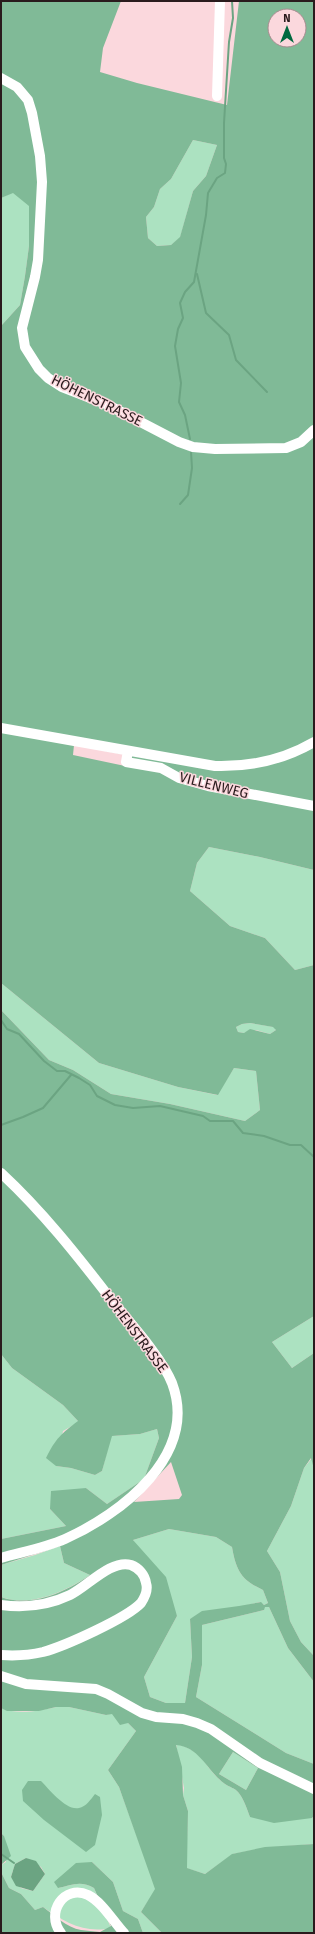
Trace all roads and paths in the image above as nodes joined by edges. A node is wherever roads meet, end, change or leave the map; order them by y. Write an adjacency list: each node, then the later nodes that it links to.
1 (220, 1): 3 (street)
2 (1, 78): 4 (street, HÖHENSTRASSE)
3 (217, 96)
4 (314, 430)
5 (1, 728): 7 (street)
6 (314, 742): 7 (street)
7 (128, 751): 8 (street, VILLENWEG)
8 (314, 806)
9 (1, 1173): 10 (street, HÖHENSTRASSE)
10 (1, 1558)
11 (1, 1605): 12 (street)
12 (1, 1655)
13 (1, 1676): 14 (street)
14 (314, 1789)
15 (61, 1933): 16 (street)
16 (124, 1933)

